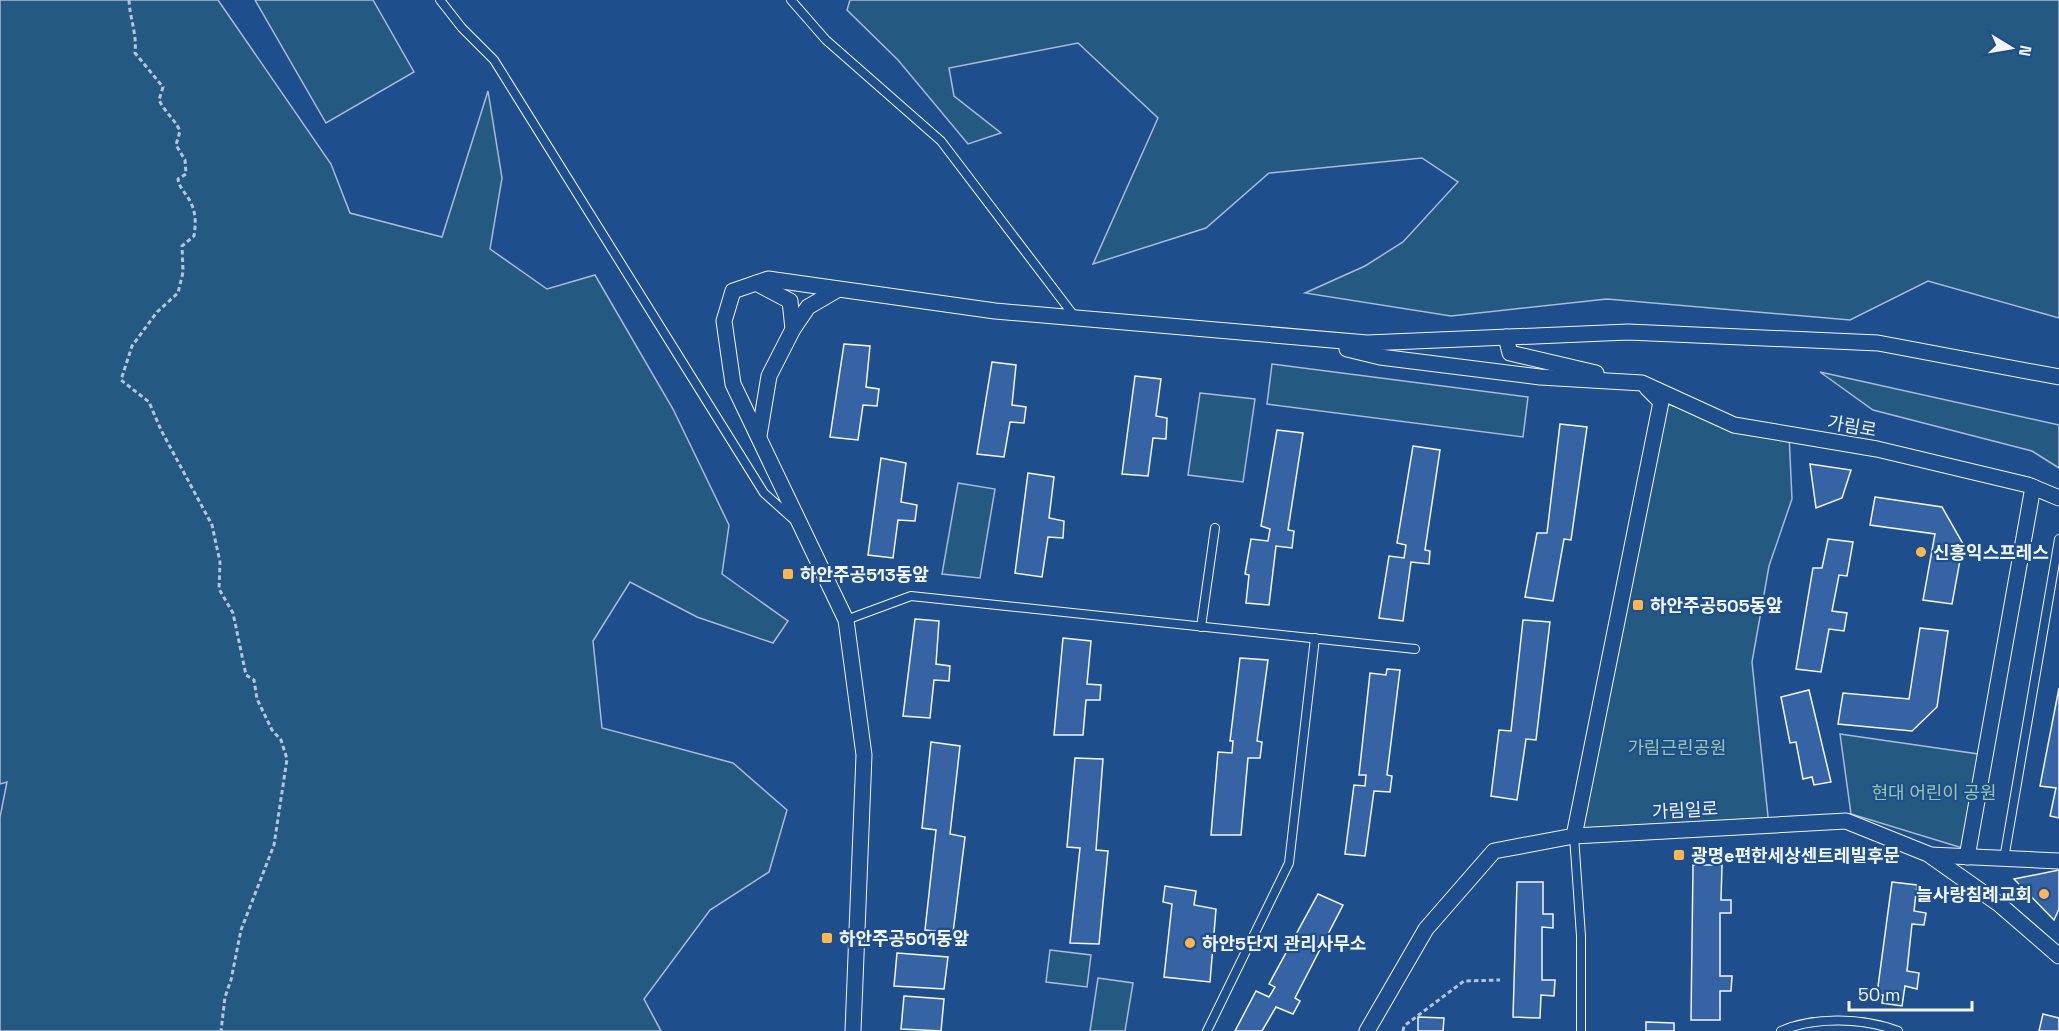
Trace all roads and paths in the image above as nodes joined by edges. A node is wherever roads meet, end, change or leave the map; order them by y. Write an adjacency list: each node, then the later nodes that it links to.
1 (129, 0): 29 (path)
2 (440, 0): 15 (lane)
3 (791, 0): 6 (lane)
4 (756, 283): 5 (street); 7 (street); 12 (street)
5 (837, 290): 6 (street); 7 (street)
6 (1076, 318): 8 (street)
7 (793, 329): 12 (street)
8 (1288, 336): 9 (street); 11 (street)
9 (1506, 337): 10 (street); 11 (street)
10 (2059, 377)
11 (1642, 383): 13 (street, 가림로); 22 (street)
12 (759, 436): 15 (street)
13 (2032, 487): 14 (street, 가림로); 24 (street)
14 (2059, 498)
15 (803, 528): 18 (street)
16 (1215, 528): 19 (lane)
17 (2059, 539): 25 (lane)
18 (846, 620): 19 (lane); 30 (street)
19 (1201, 627): 20 (lane)
20 (1315, 638): 21 (lane); 31 (lane)
21 (1415, 649)
22 (1574, 836): 23 (street, 가림일로); 32 (street, 가림일로); 34 (lane)
23 (1928, 854): 24 (street); 27 (street, 가림일로)
24 (1967, 857): 25 (street)
25 (2004, 860): 26 (street)
26 (2059, 861)
27 (2059, 956)
28 (1500, 980): 33 (path)
29 (221, 1031)
30 (853, 1031)
31 (1207, 1031)
32 (1367, 1031)
33 (1403, 1031)
34 (1581, 1031)
35 (1781, 1031): 36 (lane)
36 (1898, 1031)

